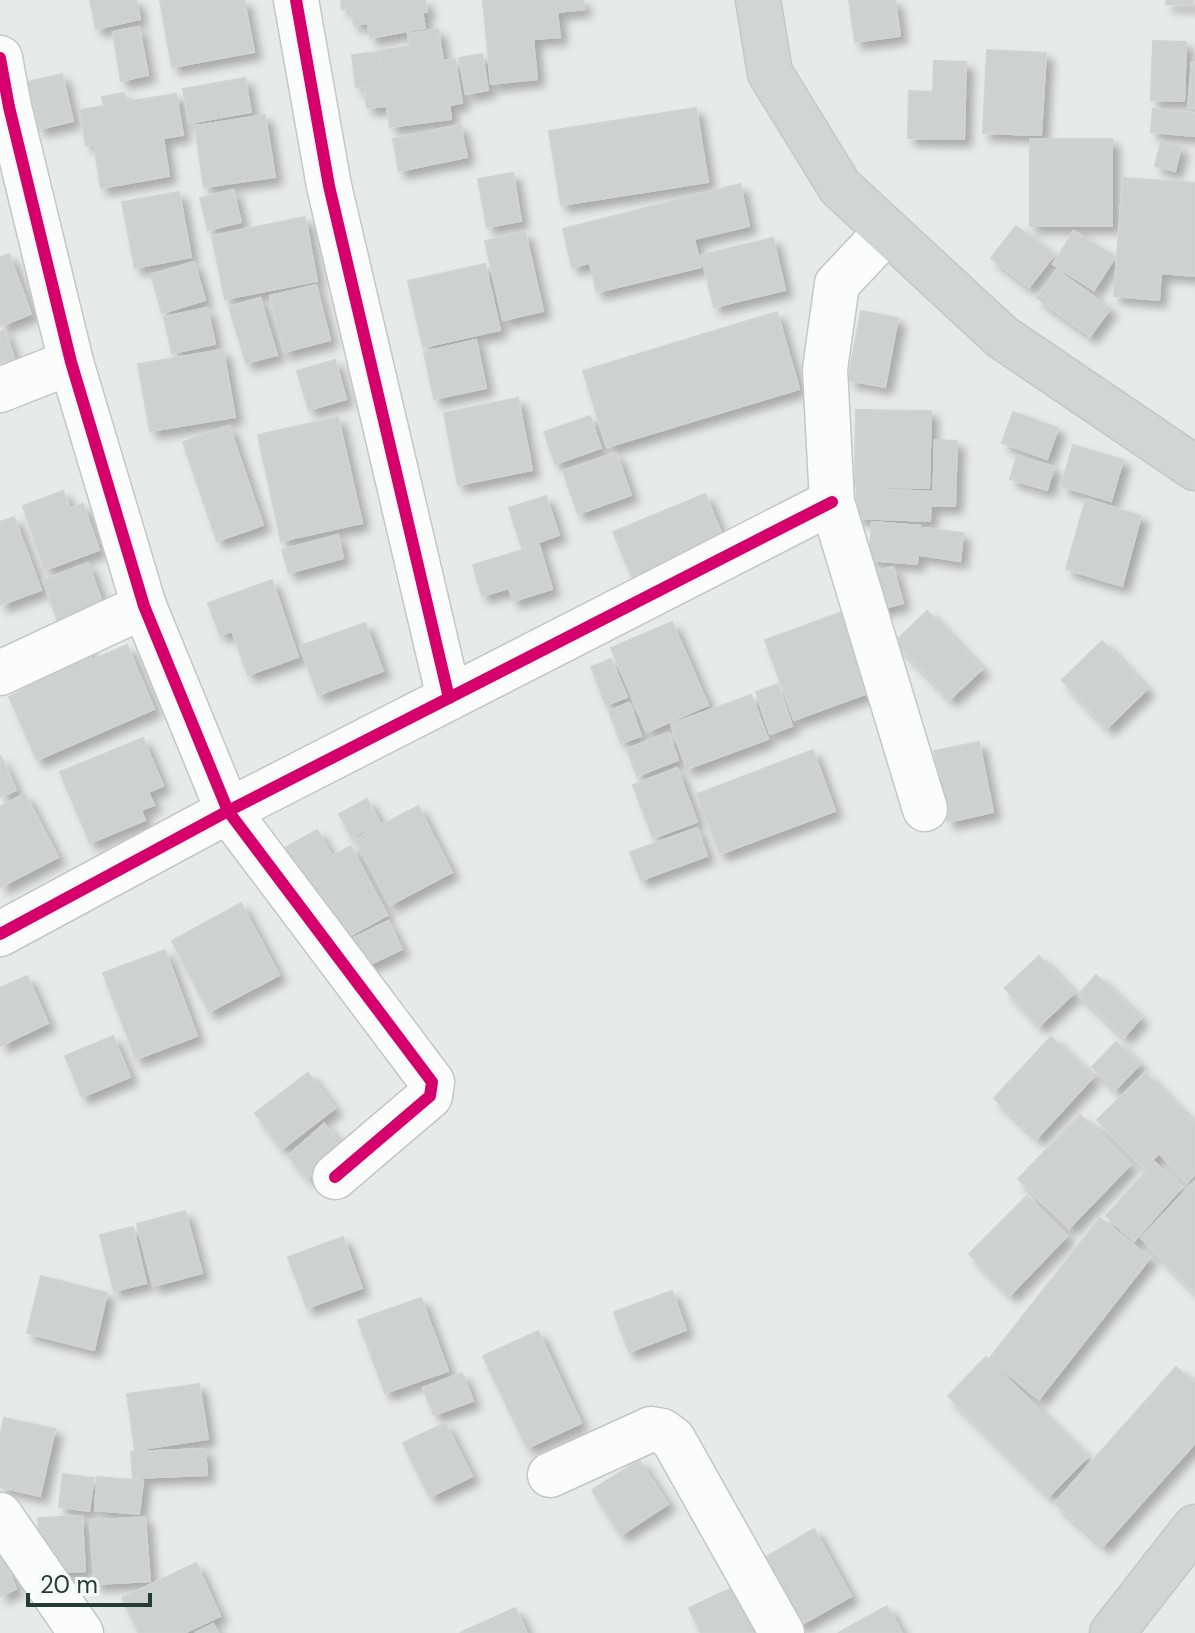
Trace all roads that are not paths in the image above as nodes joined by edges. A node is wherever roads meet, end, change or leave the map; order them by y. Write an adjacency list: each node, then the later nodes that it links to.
1 (296, 0): 12 (street)
2 (758, 0): 5 (main road)
3 (0, 58): 4 (street)
4 (6, 122): 6 (street)
5 (887, 231): 8 (main road); 9 (street)
6 (71, 362): 7 (street); 10 (street)
7 (0, 390)
8 (1195, 468)
9 (832, 502): 12 (street); 13 (street)
10 (144, 606): 11 (street); 14 (street)
11 (0, 673)
12 (449, 698): 14 (street)
13 (925, 809)
14 (228, 811): 15 (street); 16 (street)
15 (0, 934)
16 (335, 1177)
17 (550, 1475): 21 (street)
18 (0, 1515): 20 (street)
19 (1195, 1527): 22 (main road)
20 (81, 1633)
21 (782, 1633)
22 (1112, 1633)

